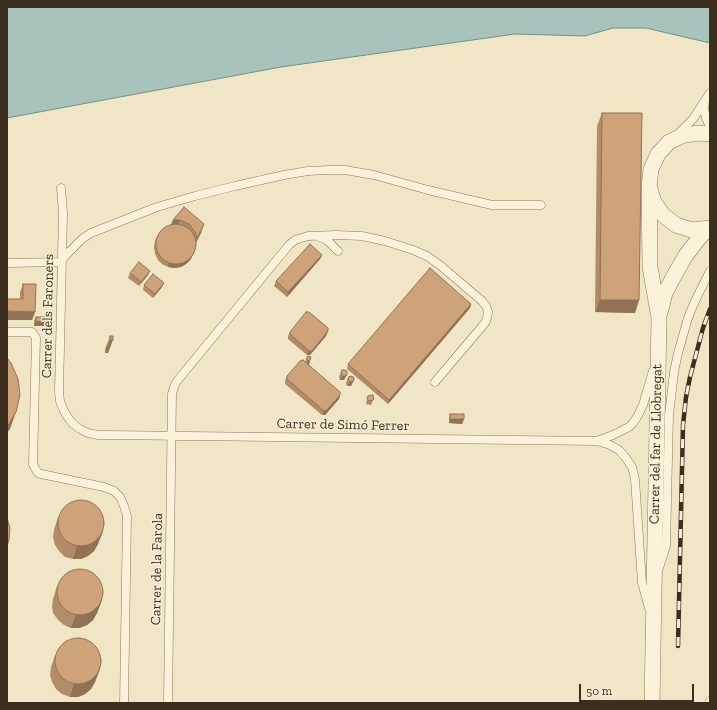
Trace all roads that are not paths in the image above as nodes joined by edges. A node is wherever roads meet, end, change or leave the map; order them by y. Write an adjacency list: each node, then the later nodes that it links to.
1 (710, 93): 2 (lane)
2 (705, 100): 3 (lane); 5 (lane)
3 (710, 127)
4 (710, 134): 5 (street, Carrer del far de Llobregat)
5 (669, 142): 6 (street, Carrer del far de Llobregat)
6 (649, 186): 9 (street, Carrer del far de Llobregat); 15 (street, Carrer del far de Llobregat)
7 (61, 188): 12 (lane, Carrer dels Faroners)
8 (541, 205): 12 (lane)
9 (709, 229): 15 (street)
10 (308, 236): 11 (lane); 18 (lane, Carrer de la Farola); 20 (lane, Carrer de la Farola)
11 (338, 251)
12 (61, 262): 13 (lane); 19 (lane, Carrer dels Faroners)
13 (8, 264)
14 (710, 271): 22 (lane)
15 (659, 318): 17 (street, Carrer del far de Llobregat)
16 (7, 332): 24 (lane)
17 (658, 355): 21 (lane); 22 (street, Carrer del far de Llobregat)
18 (435, 382)
19 (88, 433): 20 (lane, Carrer de Simó Ferrer)
20 (172, 436): 21 (lane, Carrer de Simó Ferrer); 25 (lane, Carrer de la Farola)
21 (597, 440): 23 (lane)
22 (654, 586): 23 (street, Carrer del far de Llobregat)
23 (653, 624): 26 (street, Carrer del far de Llobregat)
24 (124, 703)
25 (168, 703)
26 (652, 703)

